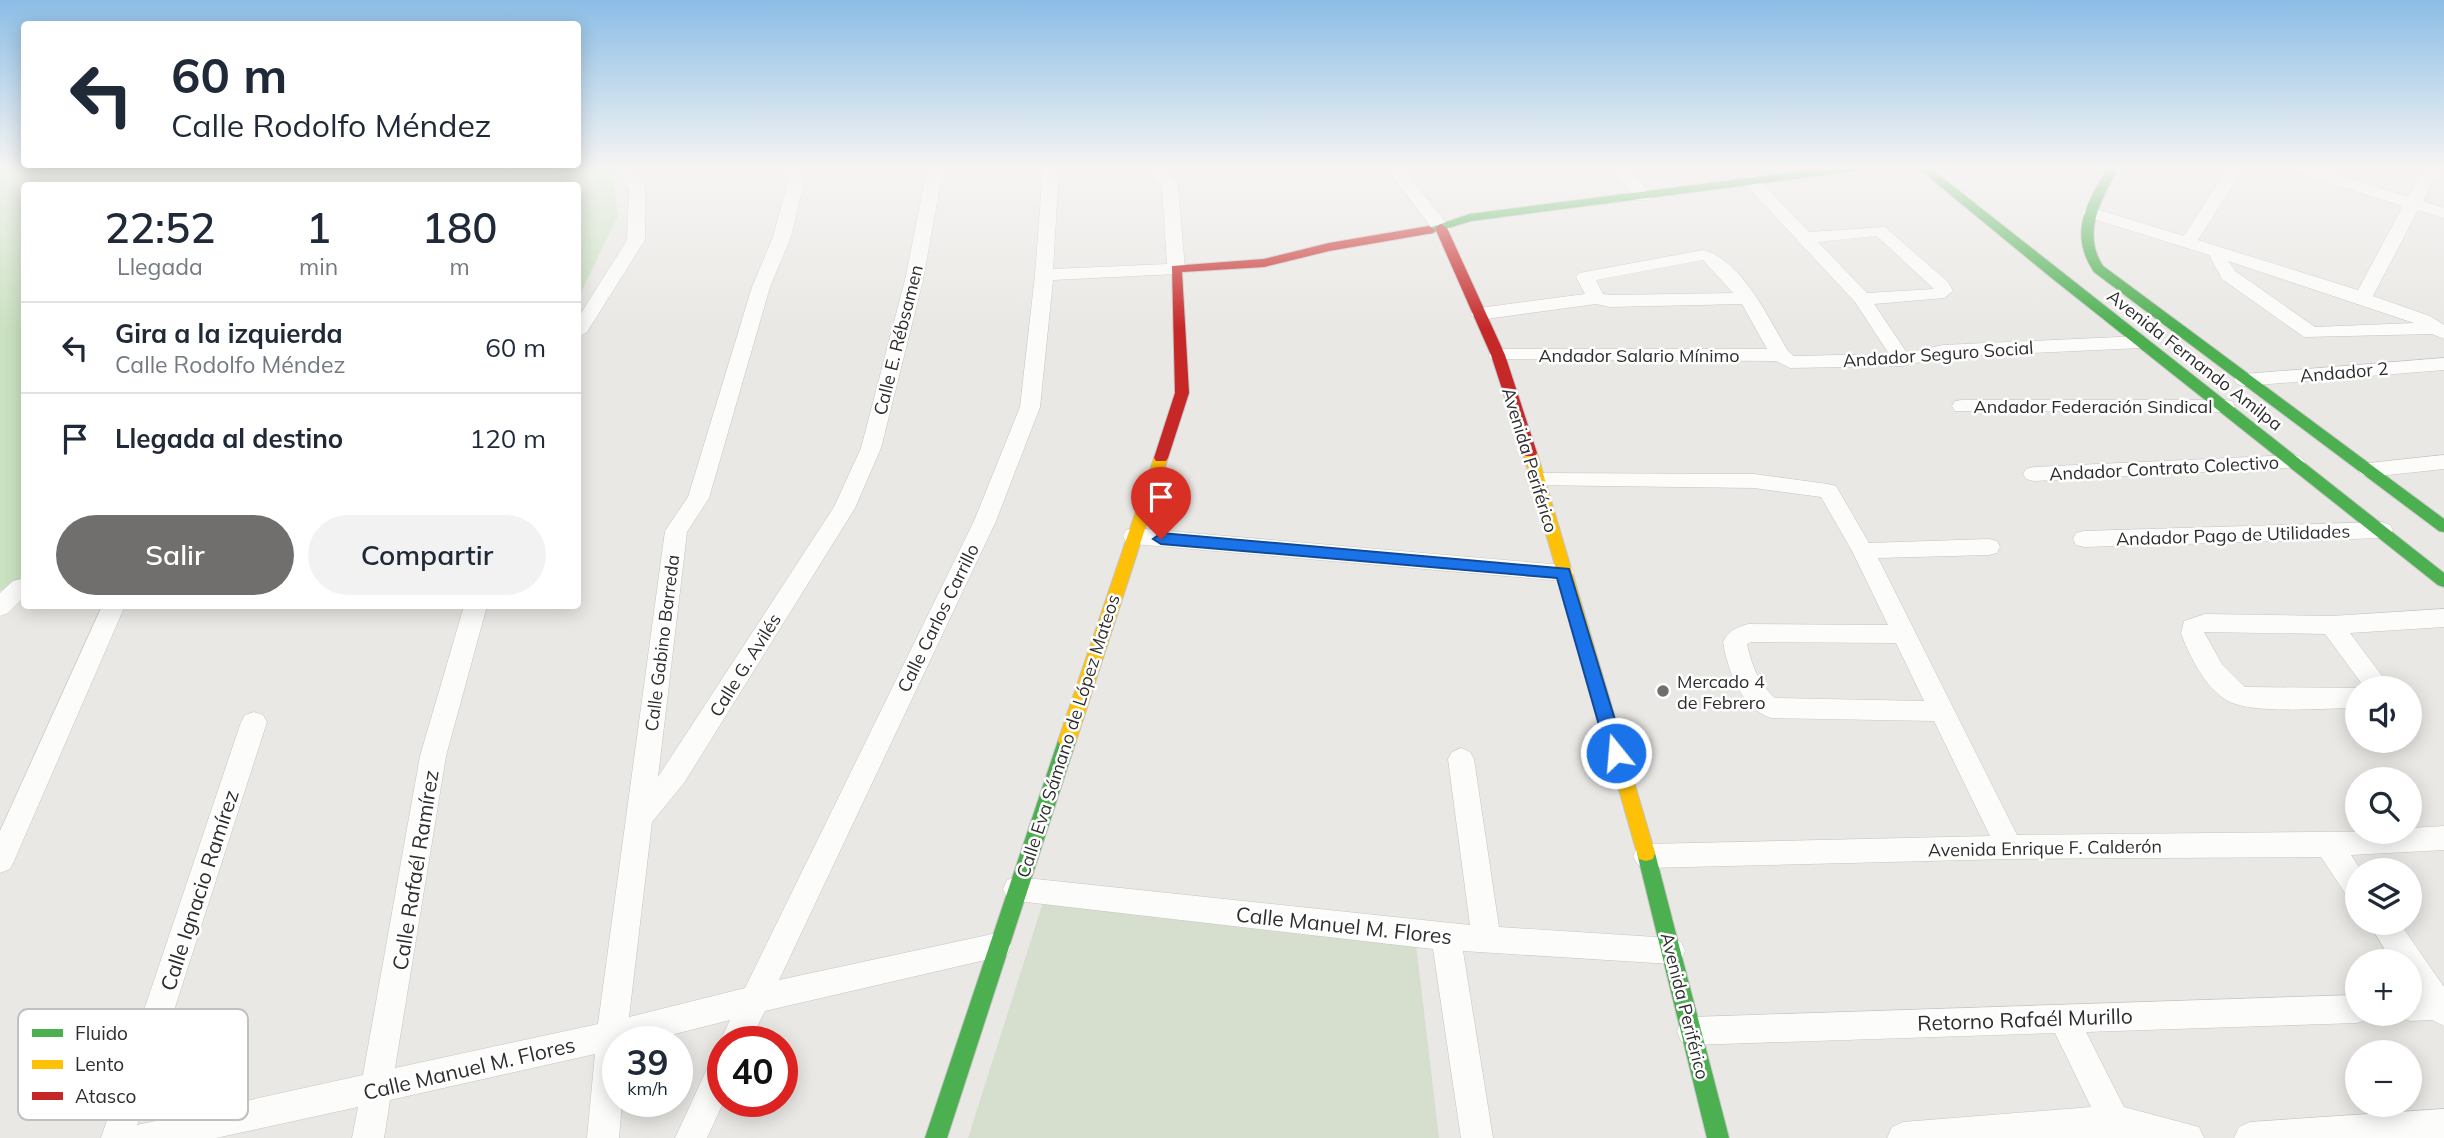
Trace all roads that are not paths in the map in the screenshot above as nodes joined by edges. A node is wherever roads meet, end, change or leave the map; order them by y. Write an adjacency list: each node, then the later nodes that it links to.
1 (637, 221): 29 (street)
2 (786, 221): 67 (street, Calle Gabino Barreda)
3 (924, 221): 44 (street, Calle E. Rébsamen)
4 (1048, 221): 21 (street, Calle Carlos Carrillo)
5 (1172, 221): 20 (street, Calle Eva Sámano de López Mateos)
6 (1436, 221): 14 (street, Avenida Periférico)
7 (1461, 221): 14 (street)
8 (1789, 221): 15 (street)
9 (1987, 221): 16 (street, Avenida Fernando Amilpa)
10 (2088, 221): 22 (street, Avenida Fernando Amilpa)
11 (2120, 221): 17 (street)
12 (2202, 221): 17 (street)
13 (2403, 221): 26 (street)
14 (1441, 228): 20 (street); 28 (street, Avenida Periférico)
15 (1805, 238): 27 (street); 27 (street)
16 (2010, 240): 19 (street); 23 (street, Avenida Fernando Amilpa)
17 (2189, 242): 18 (street)
18 (2217, 250): 26 (street); 30 (street)
19 (2054, 252)
20 (1175, 269): 21 (street); 47 (street, Calle Eva Sámano de López Mateos)
21 (1044, 275): 80 (street, Calle Carlos Carrillo)
22 (2104, 275): 23 (street); 36 (street, Avenida Fernando Amilpa)
23 (2062, 282): 31 (street, Avenida Fernando Amilpa)
24 (1596, 298): 25 (street); 25 (street); 28 (street)
25 (1748, 298): 33 (street)
26 (2363, 298): 30 (street)
27 (1862, 299): 34 (street)
28 (1479, 314): 32 (street, Avenida Periférico)
29 (581, 327)
30 (2441, 330)
31 (2141, 342): 34 (street, Andador Seguro Social); 38 (street, Avenida Fernando Amilpa)
32 (1498, 355): 33 (street, Andador Salario Mínimo); 43 (street, Avenida Periférico)
33 (1780, 355): 34 (street, Andador Seguro Social)
34 (1902, 360)
35 (2444, 364): 36 (street, Andador 2)
36 (2244, 380): 41 (street, Avenida Fernando Amilpa)
37 (1962, 406): 38 (street, Andador Federación Sindical)
38 (2225, 406): 39 (street, Avenida Fernando Amilpa)
39 (2294, 462): 42 (street, Andador Contrato Colectivo); 46 (street, Avenida Fernando Amilpa)
40 (2444, 462): 41 (street)
41 (2369, 470): 45 (street, Avenida Fernando Amilpa)
42 (2034, 474)
43 (1538, 480): 50 (street); 51 (street, Avenida Periférico)
44 (844, 508): 67 (street, Calle G. Avilés)
45 (2444, 527)
46 (2382, 530): 48 (street, Andador Pago de Utilidades); 52 (street, Avenida Fernando Amilpa)
47 (1134, 536): 51 (street); 74 (street, Calle Eva Sámano de López Mateos)
48 (2084, 539)
49 (1989, 547): 50 (street)
50 (1863, 551): 61 (street)
51 (1563, 573): 71 (street, Avenida Periférico)
52 (2441, 577)
53 (21, 587): 55 (street)
54 (21, 588): 56 (street)
55 (0, 598)
56 (0, 607)
57 (111, 609): 72 (street)
58 (474, 609): 91 (street, Calle Rafaél Ramírez)
59 (2444, 618): 60 (street)
60 (2331, 625): 62 (street); 63 (street)
61 (1903, 634): 64 (street); 64 (street)
62 (2370, 676)
63 (2345, 698)
64 (1942, 711): 70 (street)
65 (254, 722): 83 (street, Calle Ignacio Ramírez)
66 (1461, 760): 76 (street)
67 (640, 818): 86 (street, Calle Gabino Barreda)
68 (2444, 838): 69 (street, Avenida Enrique F. Calderón)
69 (2328, 845): 70 (street, Avenida Enrique F. Calderón); 73 (street)
70 (2009, 848): 71 (street, Avenida Enrique F. Calderón)
71 (1647, 856): 78 (street, Avenida Periférico)
72 (0, 861)
73 (2345, 870)
74 (1017, 889): 75 (street, Calle Manuel M. Flores); 77 (street, Calle Eva Sámano de López Mateos)
75 (1446, 937): 76 (street, Calle Manuel M. Flores); 105 (street)
76 (1486, 939): 78 (street, Calle Manuel M. Flores)
77 (998, 947): 80 (street, Calle Manuel M. Flores); 104 (street, Calle Eva Sámano de López Mateos)
78 (1671, 951): 89 (street, Avenida Periférico)
79 (2422, 979): 82 (street)
80 (755, 999): 87 (street, Calle Manuel M. Flores); 88 (street, Calle Carlos Carrillo)
81 (2422, 1007): 82 (street)
82 (2443, 1008)
83 (159, 1009)
84 (2345, 1009): 85 (street, Retorno Rafaél Murillo)
85 (2063, 1017): 89 (street, Retorno Rafaél Murillo); 97 (street)
86 (613, 1026)
87 (651, 1026)
88 (743, 1026)
89 (1692, 1031): 106 (street, Avenida Periférico)
90 (602, 1038): 91 (street, Calle Manuel M. Flores)
91 (379, 1088): 93 (street, Calle Manuel M. Flores); 101 (street, Calle Rafaél Ramírez)
92 (707, 1104): 103 (street)
93 (248, 1116)
94 (605, 1117): 102 (street, Calle Gabino Barreda)
95 (123, 1120): 99 (street, Calle Ignacio Ramírez)
96 (229, 1120): 100 (street, Calle Manuel M. Flores)
97 (2115, 1121): 107 (street); 108 (street)
98 (2444, 1125): 109 (street)
99 (117, 1138)
100 (144, 1138)
101 (368, 1138)
102 (603, 1138)
103 (691, 1138)
104 (936, 1138)
105 (1477, 1138)
106 (1718, 1138)
107 (1903, 1138)
108 (2188, 1138)
109 (2250, 1138)

